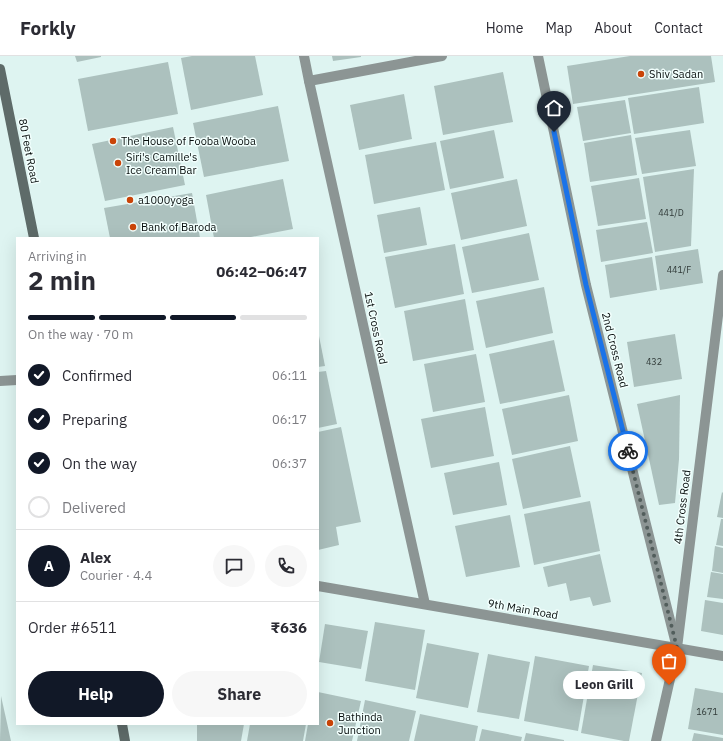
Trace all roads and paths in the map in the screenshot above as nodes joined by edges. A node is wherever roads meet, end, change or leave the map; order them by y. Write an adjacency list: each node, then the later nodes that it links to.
1 (304, 56): 5 (street, 1st Cross Road)
2 (442, 56): 5 (street)
3 (538, 56): 13 (street, 2nd Cross Road)
4 (0, 69): 6 (main road, 80 Feet Road)
5 (309, 81): 12 (street, 1st Cross Road)
6 (34, 237)
7 (723, 275): 8 (street, 4th Cross Road)
8 (722, 295): 13 (street, 4th Cross Road)
9 (16, 380): 10 (street)
10 (0, 381)
11 (319, 586): 12 (street, 9th Main Road)
12 (425, 604): 13 (street, 9th Main Road)
13 (677, 648): 14 (street, 9th Main Road); 17 (street, 4th Cross Road)
14 (723, 656)
15 (122, 725): 16 (main road)
16 (125, 741)
17 (656, 741)

